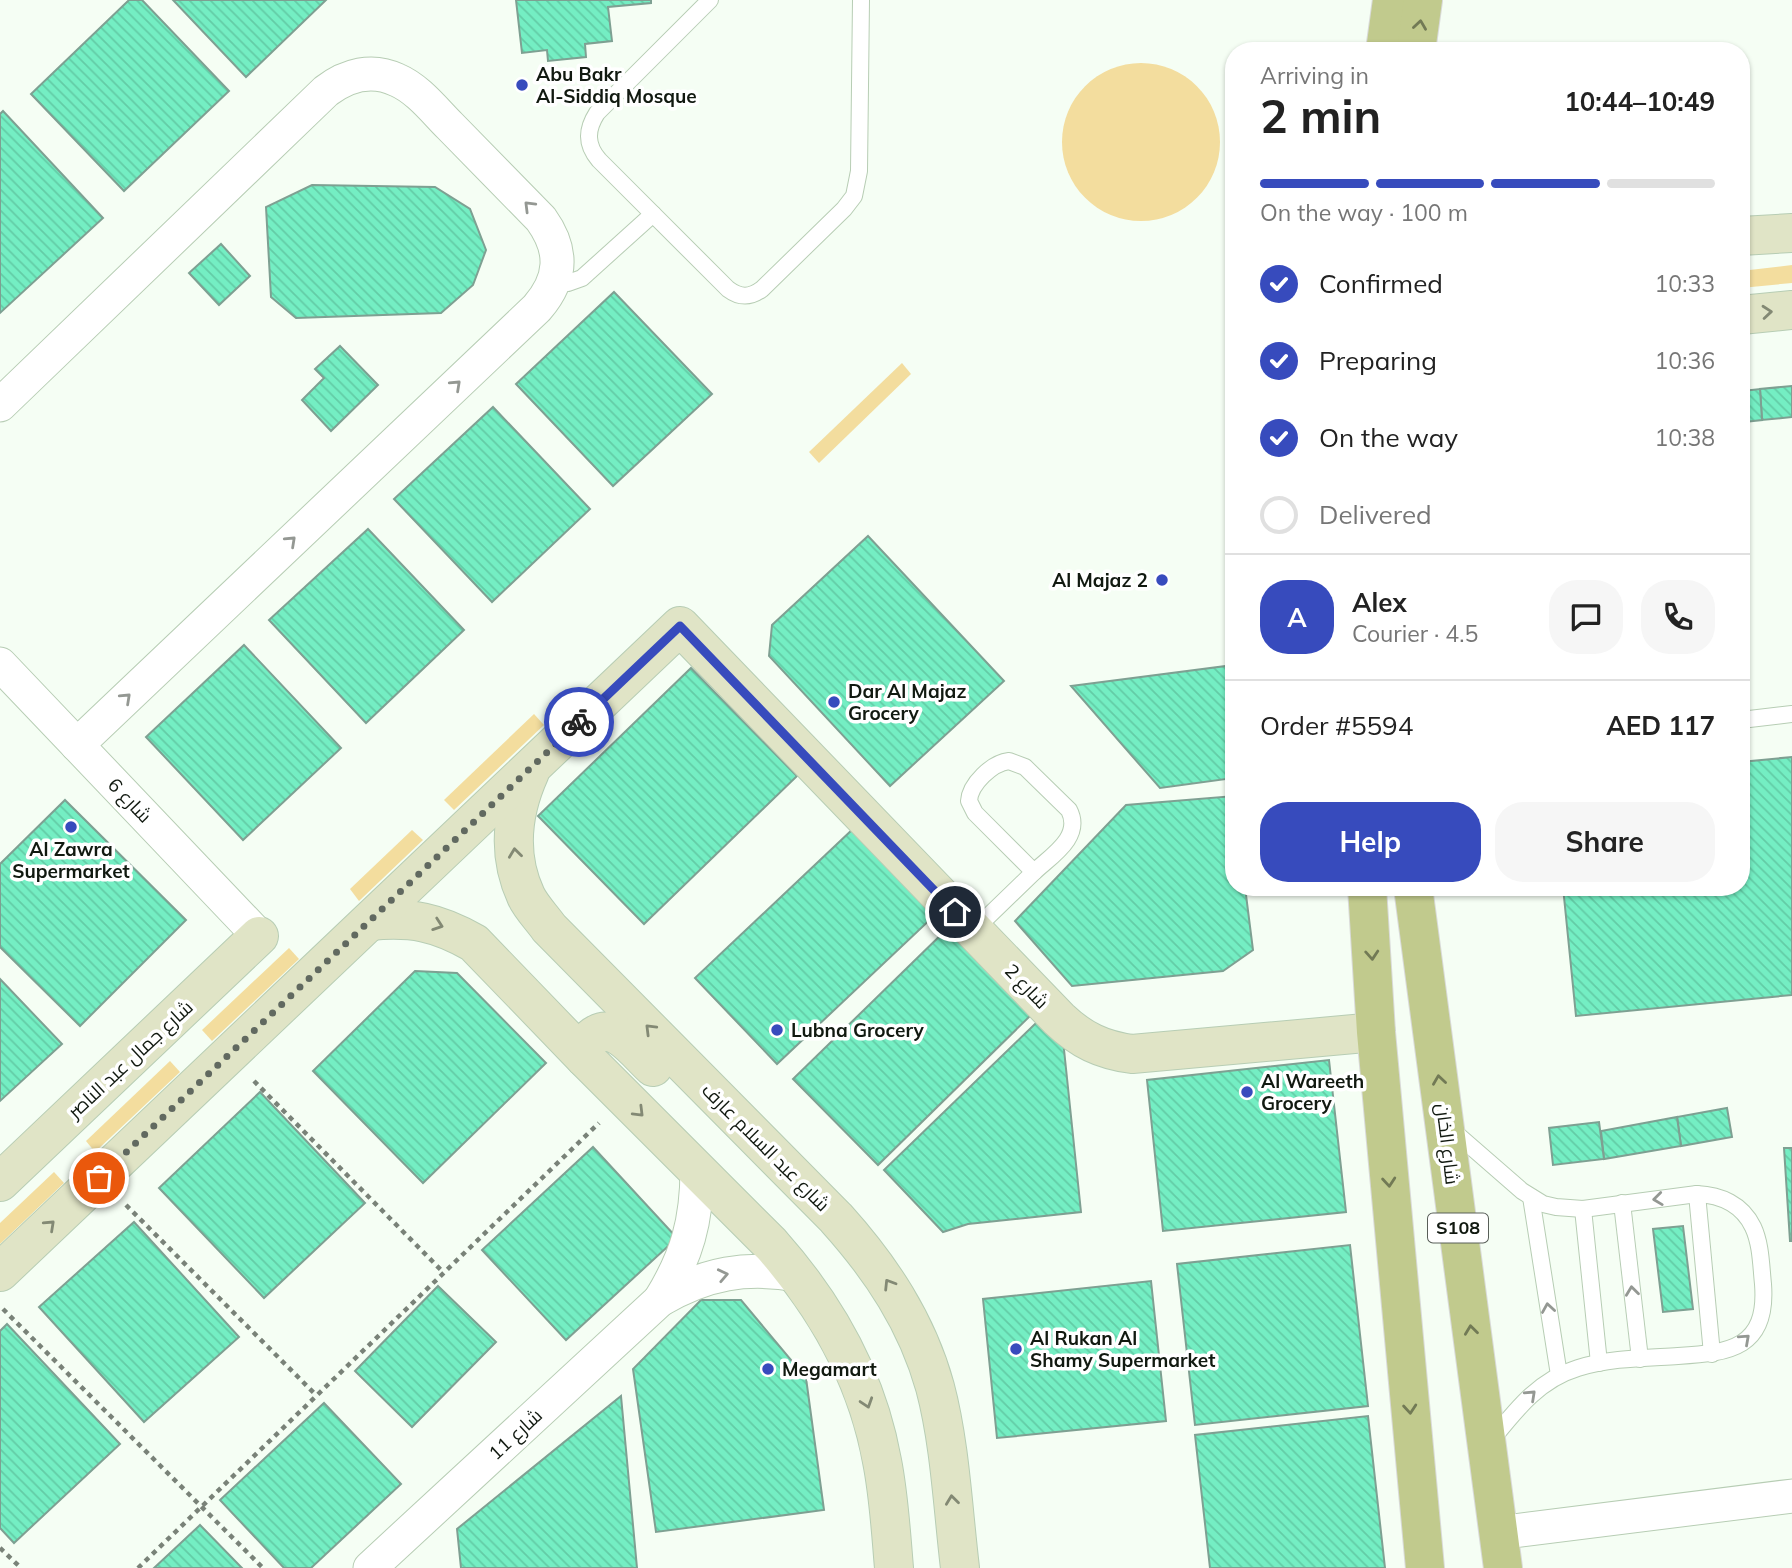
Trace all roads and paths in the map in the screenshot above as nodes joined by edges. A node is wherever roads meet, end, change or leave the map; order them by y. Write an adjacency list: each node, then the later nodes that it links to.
1 (710, 0): 7 (lane)
2 (861, 0): 7 (lane)
3 (1392, 0): 5 (main road)
4 (1423, 0): 6 (main road, one-way to 4)
5 (1386, 42)
6 (1417, 42)
7 (653, 214): 10 (lane)
8 (1792, 233): 9 (street)
9 (1750, 235)
10 (555, 281): 13 (street, one-way to 13); 17 (street, one-way to 10)
11 (1792, 310): 12 (street, one-way to 11)
12 (1750, 314)
13 (0, 405)
14 (0, 664): 17 (street, شارع 6)
15 (1792, 714): 16 (lane)
16 (1750, 719)
17 (77, 745): 24 (street, شارع 6)
18 (532, 768): 22 (street); 23 (street, شارع 2); 30 (street, شارع عبد السلام عارف, one-way to 18)
19 (1034, 873): 19 (lane); 23 (lane)
20 (1368, 896): 25 (main road, one-way to 25)
21 (1414, 896): 29 (main road, شارع الخان / S108, one-way to 21)
22 (370, 921): 26 (street); 27 (street, one-way to 27)
23 (974, 931): 25 (street, شارع 2)
24 (259, 936): 33 (street, شارع جمال عبد الناصر)
25 (1376, 1032): 59 (main road, one-way to 59)
26 (229, 1056): 32 (street); 39 (path)
27 (585, 1058): 28 (street); 30 (street)
28 (625, 1098): 31 (street, one-way to 31); 39 (path)
29 (1445, 1125): 35 (lane); 48 (main road, شارع الخان / S108, one-way to 29)
30 (766, 1147): 58 (street, شارع عبد السلام عارف, one-way to 30)
31 (697, 1169): 40 (street); 41 (street, شارع 11)
32 (99, 1178): 38 (street, one-way to 32); 47 (path)
33 (0, 1182)
34 (1697, 1194): 36 (lane, one-way to 36); 43 (lane); 43 (lane, one-way to 34)
35 (1531, 1197): 37 (lane); 46 (lane, one-way to 35)
36 (1622, 1203): 37 (lane); 44 (lane, one-way to 36)
37 (1583, 1209): 45 (lane)
38 (0, 1272)
39 (443, 1272): 47 (path)
40 (798, 1275): 41 (street, شارع 11, one-way to 40); 57 (street, one-way to 57)
41 (660, 1300): 53 (street, شارع 11)
42 (0, 1306): 50 (path)
43 (1712, 1354): 44 (lane)
44 (1640, 1359): 45 (lane)
45 (1599, 1363): 46 (lane)
46 (1559, 1375): 48 (lane, one-way to 46)
47 (316, 1395): 50 (path)
48 (1486, 1446): 52 (main road, شارع الخان / S108)
49 (1792, 1496): 52 (street)
50 (201, 1506): 55 (path); 56 (path)
51 (0, 1548): 54 (path)
52 (1500, 1550)
53 (389, 1561)
54 (21, 1568)
55 (138, 1568)
56 (263, 1568)
57 (894, 1568)
58 (960, 1568)
59 (1425, 1568)

